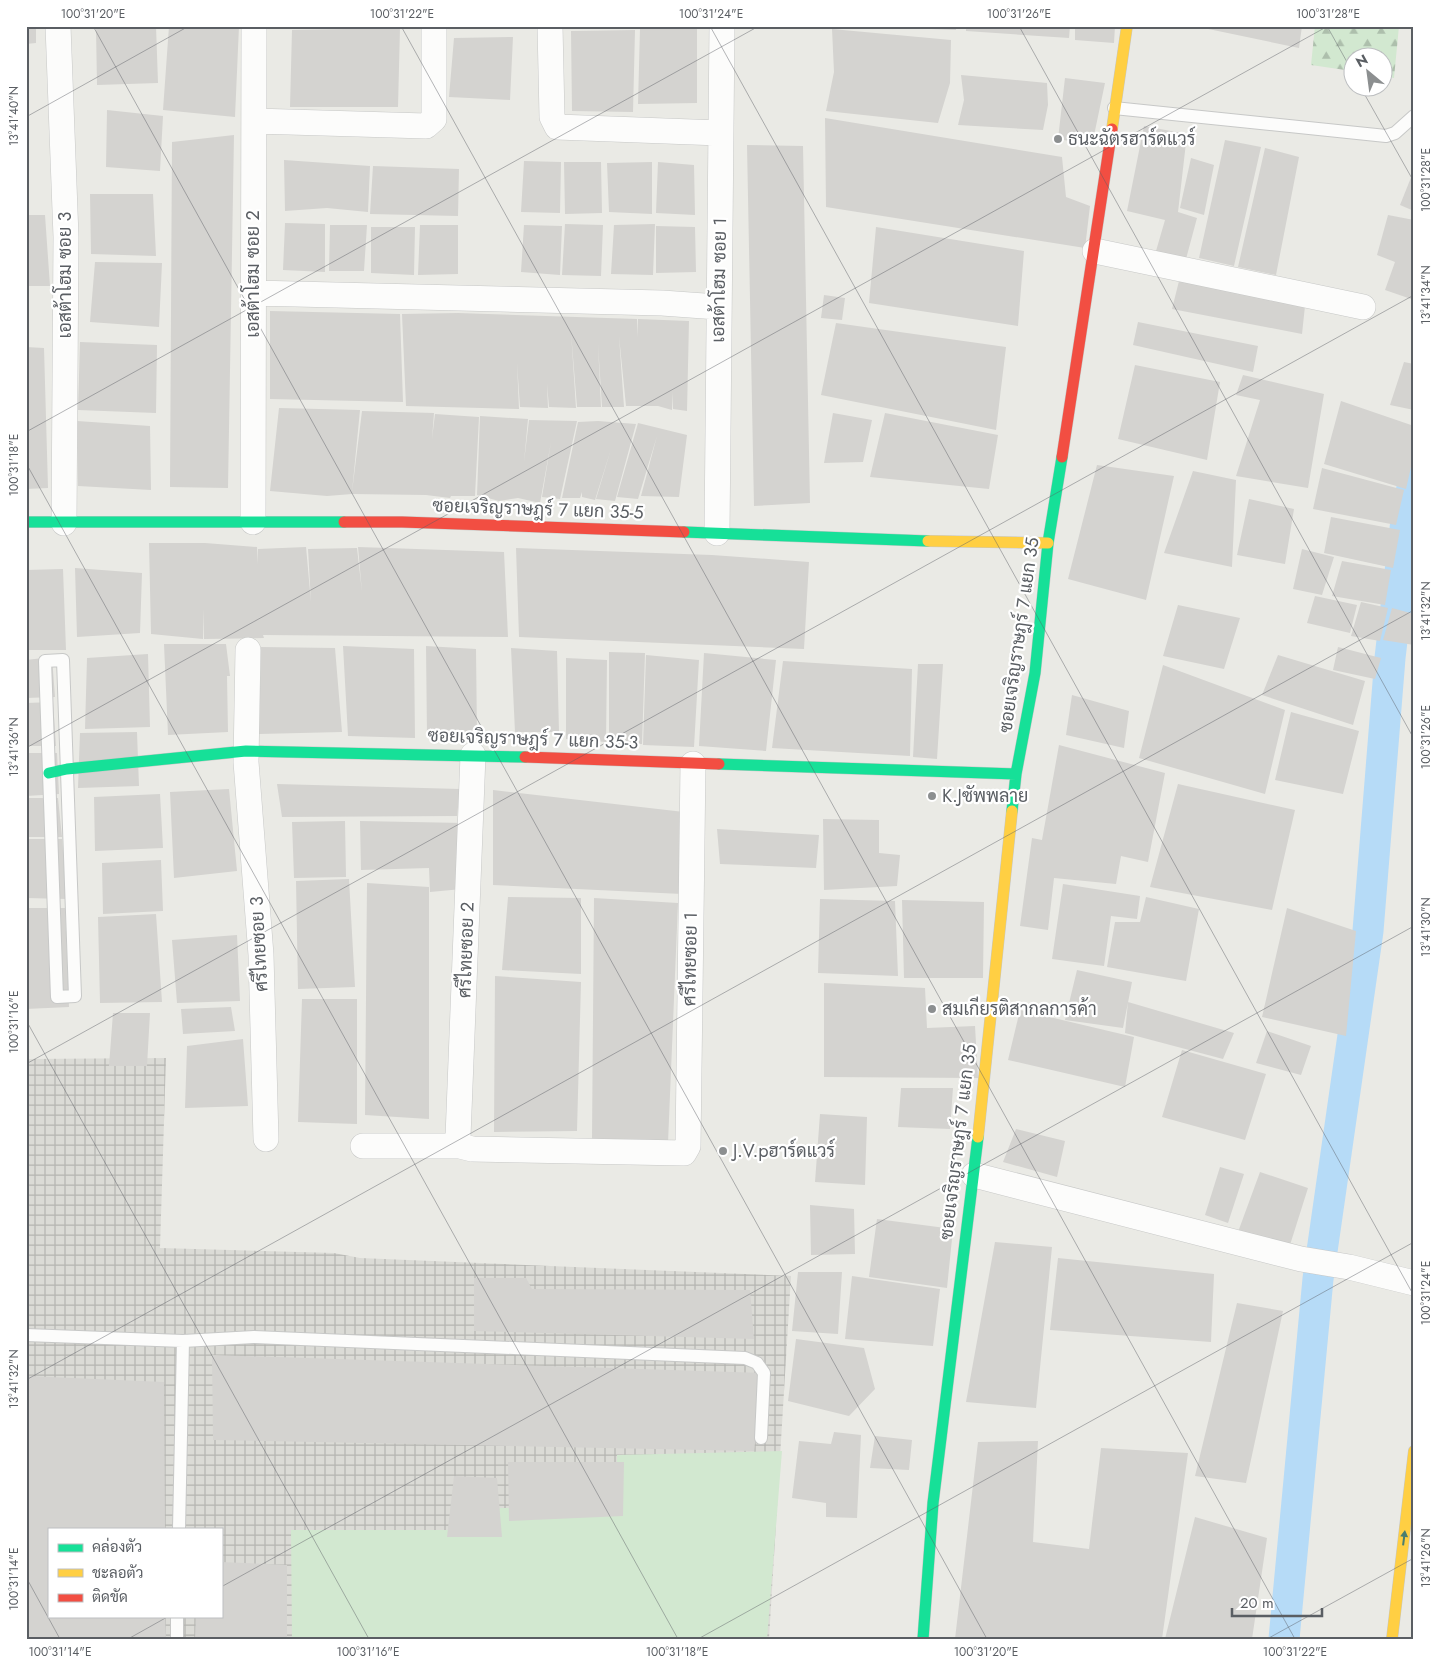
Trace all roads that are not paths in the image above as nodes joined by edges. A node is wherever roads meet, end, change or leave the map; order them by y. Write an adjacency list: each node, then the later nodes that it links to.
1 (58, 26): 17 (street, เอสต้าโฮม ซอย 3)
2 (254, 26): 9 (street, เอสต้าโฮม ซอย 2)
3 (434, 26): 9 (street)
4 (550, 26): 10 (street)
5 (722, 26): 10 (street, เอสต้าโฮม ซอย 1)
6 (1127, 26): 7 (street, ซอยเจริญราษฎร์ 7 แยก 35)
7 (1114, 108): 8 (lane); 11 (street, ซอยเจริญราษฎร์ 7 แยก 35)
8 (1414, 116)
9 (254, 121): 12 (street, เอสต้าโฮม ซอย 2)
10 (720, 133): 13 (street, เอสต้าโฮม ซอย 1)
11 (1095, 252): 14 (street); 19 (street, ซอยเจริญราษฎร์ 7 แยก 35)
12 (253, 293): 13 (street); 16 (street, เอสต้าโฮม ซอย 2)
13 (718, 307): 18 (street, เอสต้าโฮม ซอย 1)
14 (1363, 307)
15 (26, 522): 17 (street, ซอยเจริญราษฎร์ 7 แยก 35-5)
16 (253, 522): 17 (street, ซอยเจริญราษฎร์ 7 แยก 35-5); 18 (street, ซอยเจริญราษฎร์ 7 แยก 35-5)
17 (64, 523)
18 (717, 533): 19 (street, ซอยเจริญราษฎร์ 7 แยก 35-5)
19 (1048, 543): 26 (street, ซอยเจริญราษฎร์ 7 แยก 35)
20 (248, 650): 21 (street, ศรีไทยซอย 3)
21 (246, 751): 22 (street, ซอยเจริญราษฎร์ 7 แยก 35-3); 24 (street, ซอยเจริญราษฎร์ 7 แยก 35-3); 27 (street, ศรีไทยซอย 3)
22 (473, 755): 23 (street, ซอยเจริญราษฎร์ 7 แยก 35-3); 29 (street, ศรีไทยซอย 2)
23 (692, 764): 26 (street, ซอยเจริญราษฎร์ 7 แยก 35-3); 29 (street, ศรีไทยซอย 1)
24 (66, 769): 25 (street, ซอยเจริญราษฎร์ 7 แยก 35-3); 25 (lane); 25 (lane)
25 (49, 773)
26 (1016, 774): 30 (street, ซอยเจริญราษฎร์ 7 แยก 35)
27 (266, 1139)
28 (363, 1146): 29 (street)
29 (460, 1146)
30 (974, 1175): 31 (street); 39 (street, ซอยเจริญราษฎร์ 7 แยก 35)
31 (1414, 1282)
32 (26, 1335): 33 (lane)
33 (182, 1341): 34 (lane); 36 (lane)
34 (761, 1438)
35 (1414, 1451): 40 (street, one-way to 35)
36 (179, 1528)
37 (177, 1618): 38 (lane)
38 (177, 1639)
39 (923, 1639)
40 (1392, 1639)

